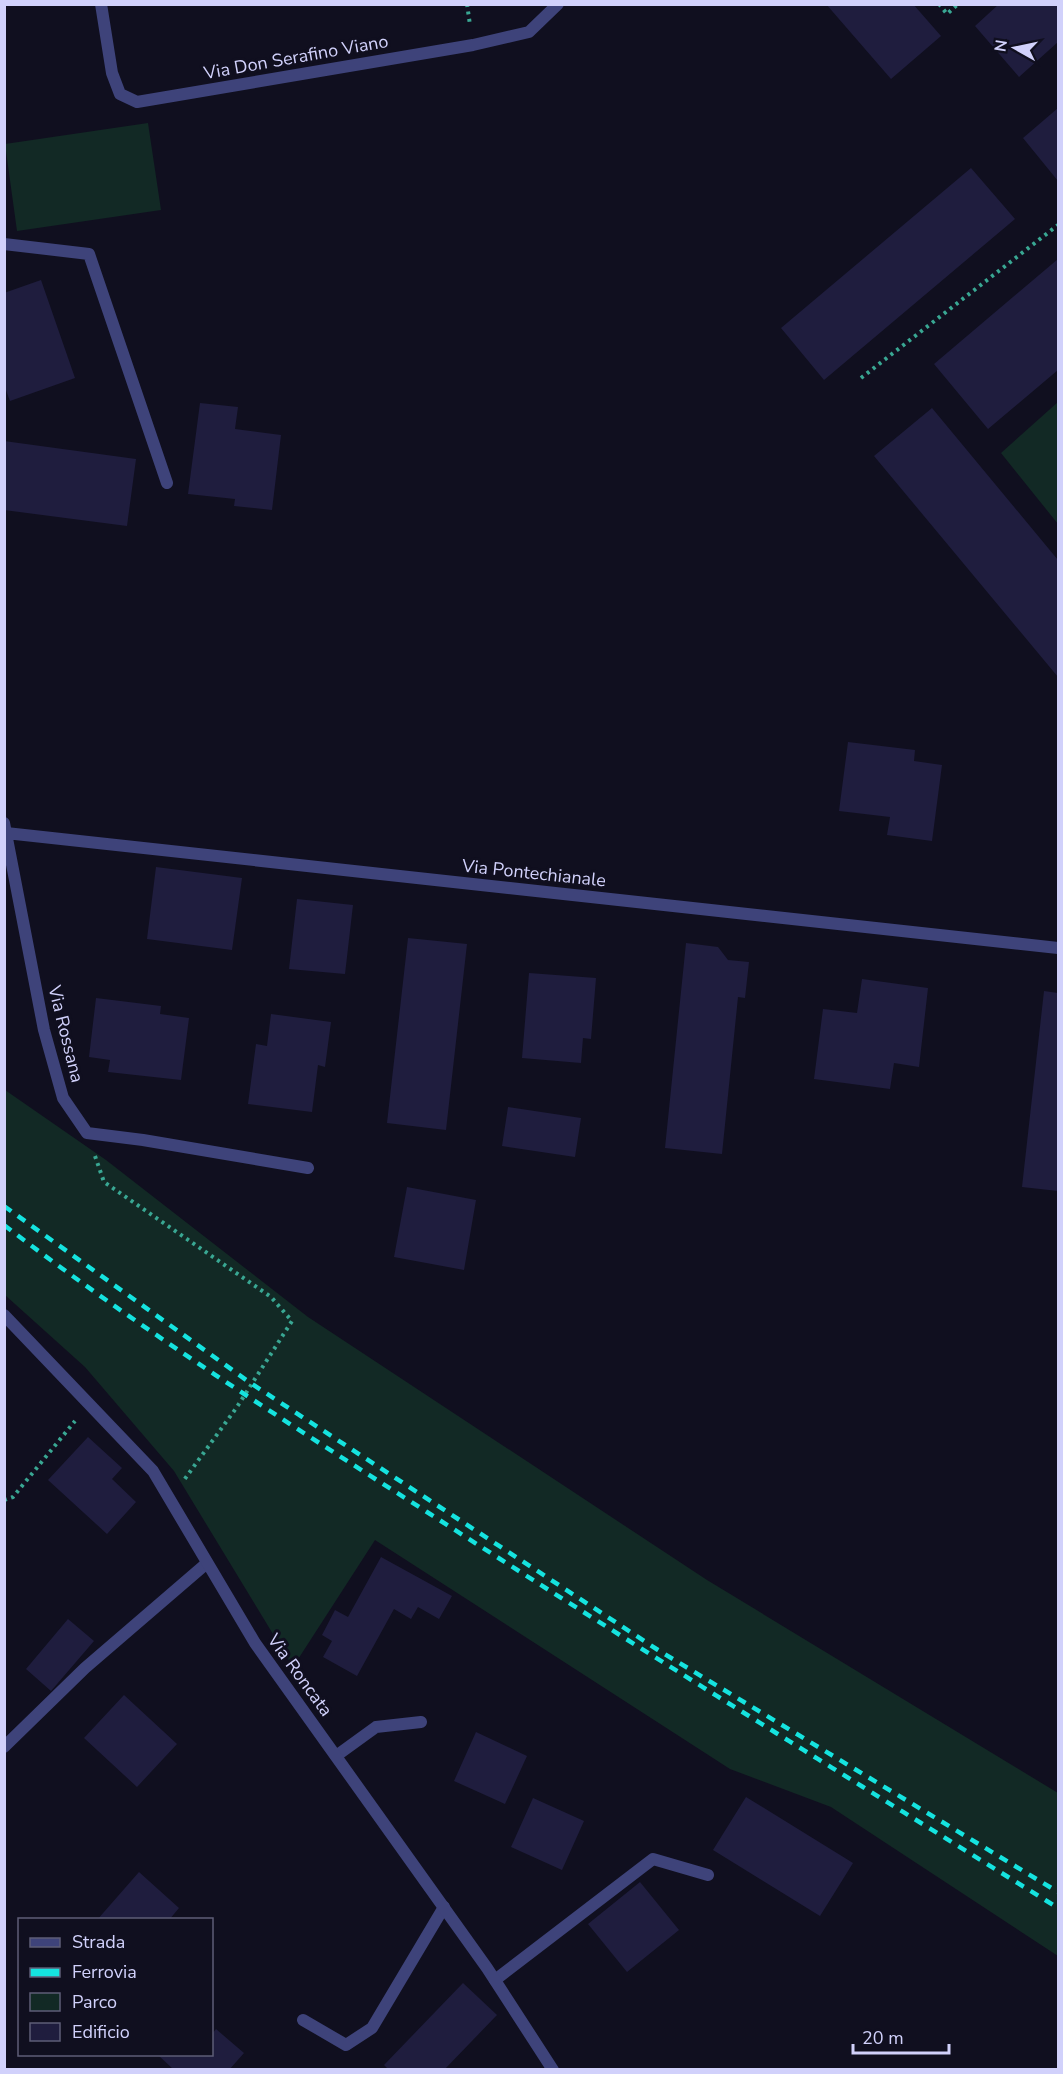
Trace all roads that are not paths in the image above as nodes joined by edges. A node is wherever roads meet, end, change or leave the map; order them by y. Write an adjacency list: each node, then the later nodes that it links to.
1 (101, 4): 2 (street, Via Don Serafino Viano)
2 (558, 4)
3 (4, 244): 4 (street)
4 (167, 483)
5 (5, 828): 6 (street, Via Pontechianale); 7 (street, Via Rossana)
6 (1059, 948)
7 (308, 1168)
8 (4, 1315): 9 (street, Via Roncata)
9 (207, 1563): 11 (street); 12 (street, Via Roncata)
10 (422, 1722): 12 (street)
11 (4, 1747)
12 (336, 1756): 14 (street, Via Roncata)
13 (708, 1875): 15 (street)
14 (444, 1907): 15 (street, Via Roncata); 16 (street)
15 (495, 1980): 17 (street, Via Roncata)
16 (303, 2020)
17 (553, 2070)

